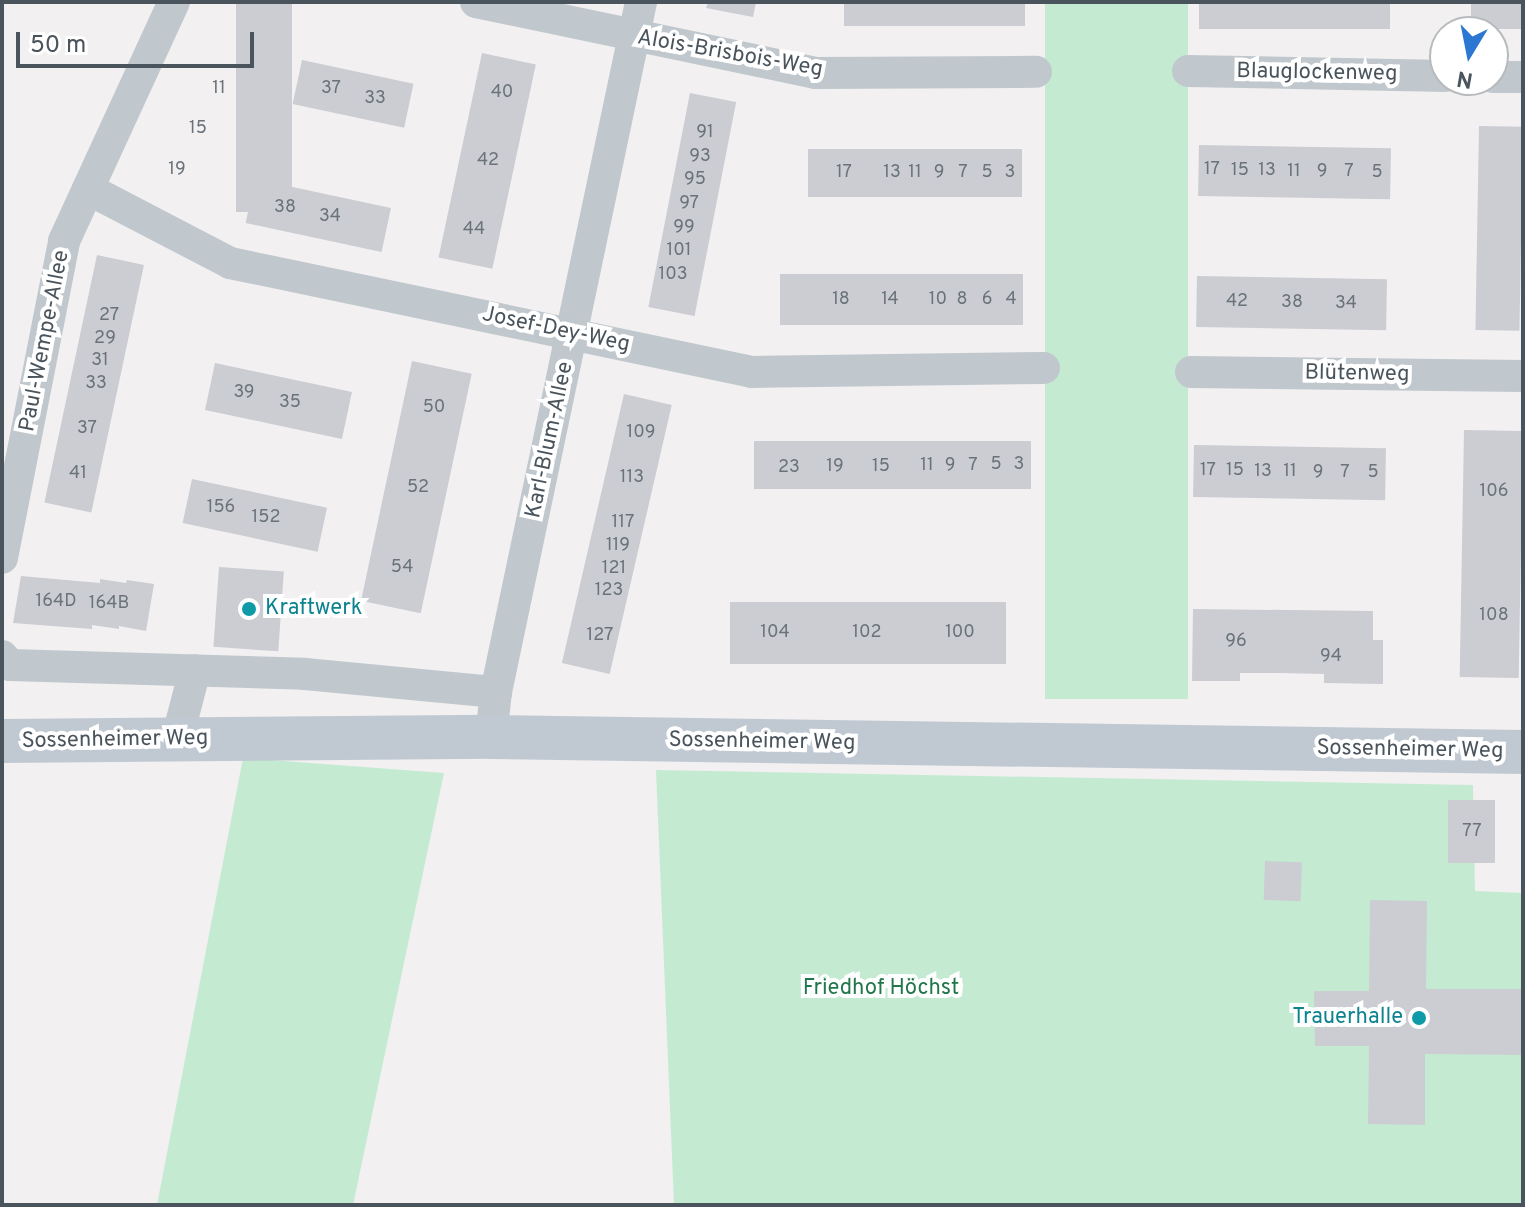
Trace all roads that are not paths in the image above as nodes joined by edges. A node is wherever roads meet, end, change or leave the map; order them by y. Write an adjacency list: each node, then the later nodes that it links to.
1 (174, 2): 8 (street, Paul-Wempe-Allee)
2 (476, 2): 4 (street, Alois-Brisbois-Weg)
3 (641, 2): 4 (street, Karl-Blum-Allee)
4 (633, 37): 6 (street, Alois-Brisbois-Weg); 9 (street, Karl-Blum-Allee)
5 (1188, 71): 7 (street, Blauglockenweg)
6 (1036, 72)
7 (1429, 76)
8 (88, 189): 9 (street, Josef-Dey-Weg); 13 (street, Paul-Wempe-Allee)
9 (572, 332): 10 (street, Josef-Dey-Weg); 16 (street, Karl-Blum-Allee)
10 (1044, 368)
11 (1191, 372): 12 (street, Blütenweg)
12 (1523, 376)
13 (2, 558)
14 (2, 656): 15 (street)
15 (195, 670): 16 (street); 18 (street)
16 (496, 692): 17 (street, Karl-Blum-Allee)
17 (491, 737): 18 (street, Sossenheimer Weg); 20 (street, Sossenheimer Weg)
18 (177, 739): 19 (street, Sossenheimer Weg)
19 (2, 741)
20 (1523, 752)

